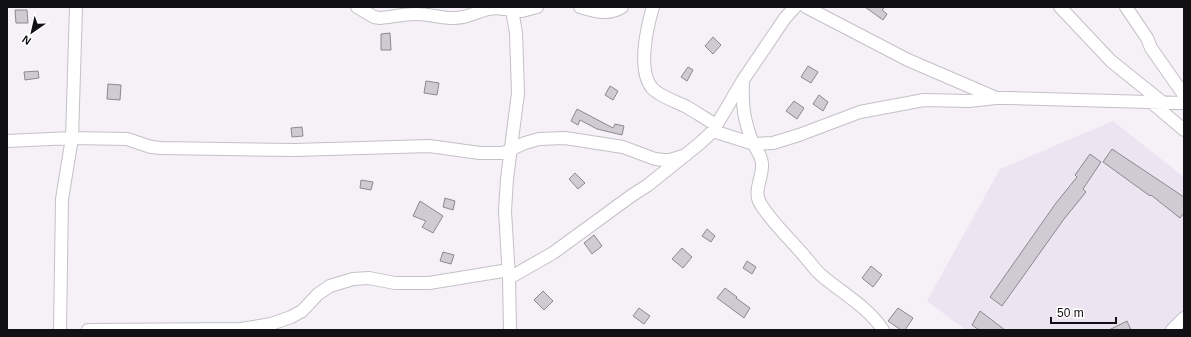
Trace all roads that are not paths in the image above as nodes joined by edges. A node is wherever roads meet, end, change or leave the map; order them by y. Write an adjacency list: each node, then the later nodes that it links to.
1 (76, 7): 19 (street)
2 (357, 7): 11 (street)
3 (537, 7): 11 (street)
4 (580, 7): 5 (street)
5 (622, 7)
6 (653, 7): 17 (street)
7 (806, 7): 14 (street)
8 (1060, 7): 15 (street)
9 (1126, 7): 13 (street)
10 (788, 8): 12 (street)
11 (506, 9): 22 (street)
12 (744, 80): 17 (street); 21 (street)
13 (1184, 95)
14 (996, 98): 15 (street); 21 (street)
15 (1156, 102): 16 (street); 18 (street)
16 (1184, 103)
17 (714, 128): 21 (street); 23 (street)
18 (1184, 130)
19 (72, 138): 20 (street); 22 (street); 26 (street)
20 (7, 141)
21 (754, 144): 29 (street)
22 (511, 150): 23 (street); 24 (street)
23 (686, 155): 24 (street)
24 (509, 274): 27 (street); 28 (street)
25 (1184, 318): 30 (street)
26 (60, 330)
27 (88, 330)
28 (510, 330)
29 (883, 330)
30 (1172, 330)

